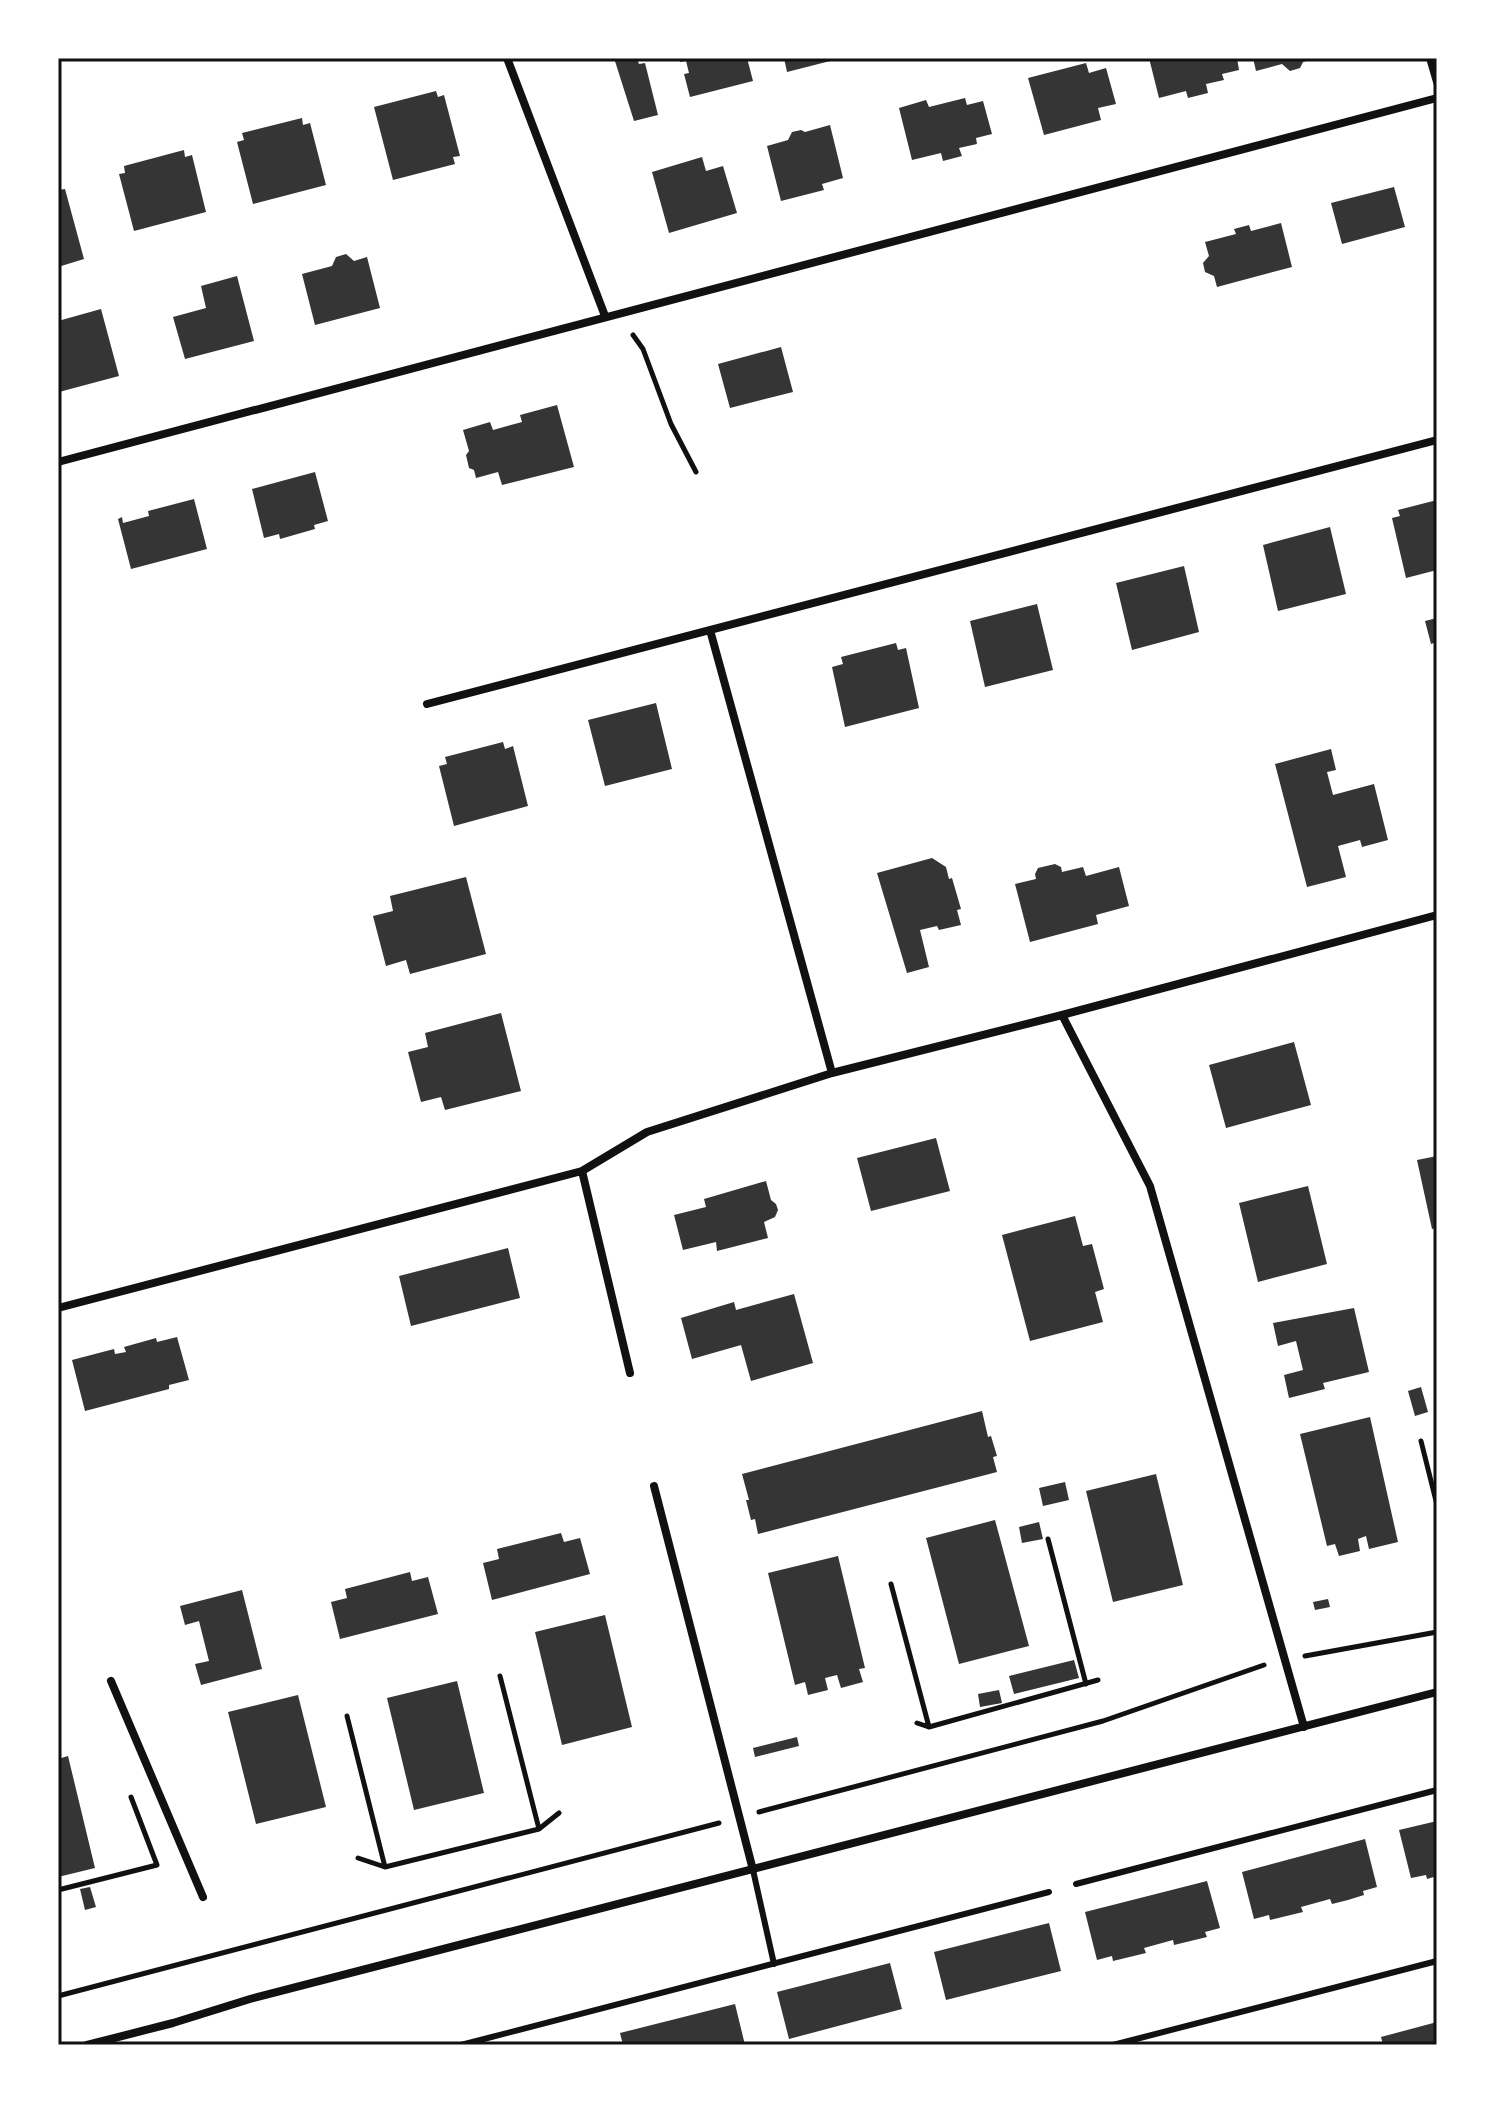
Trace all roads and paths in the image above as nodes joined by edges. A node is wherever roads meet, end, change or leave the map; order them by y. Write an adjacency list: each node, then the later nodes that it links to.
1 (507, 58): 5 (street)
2 (1430, 58): 3 (street)
3 (1437, 82)
4 (1437, 98): 5 (street)
5 (605, 316): 7 (street); 8 (path)
6 (1437, 440): 9 (street)
7 (58, 462)
8 (696, 472)
9 (710, 630): 10 (street); 13 (street)
10 (427, 704)
11 (1437, 915): 12 (street)
12 (1062, 1015): 13 (street); 30 (street)
13 (832, 1073): 14 (street)
14 (582, 1171): 15 (street); 16 (street)
15 (58, 1308)
16 (630, 1373)
17 (1421, 1441): 19 (path)
18 (654, 1486): 37 (street)
19 (1437, 1505)
20 (1048, 1539): 25 (path)
21 (891, 1584): 29 (path)
22 (500, 1676): 34 (path)
23 (1098, 1680): 25 (path)
24 (111, 1681): 41 (street)
25 (1086, 1684): 29 (path)
26 (1437, 1692): 30 (street)
27 (347, 1716): 36 (path)
28 (917, 1723): 29 (path)
29 (929, 1727)
30 (1304, 1727): 37 (street)
31 (127, 1787): 39 (path)
32 (1437, 1790): 38 (lane)
33 (559, 1813): 34 (path)
34 (539, 1829): 36 (path)
35 (358, 1858): 36 (path)
36 (385, 1867)
37 (753, 1870): 43 (lane); 44 (street)
38 (1076, 1884)
39 (58, 1890)
40 (1049, 1892): 43 (lane)
41 (203, 1897)
42 (1437, 1961): 46 (lane)
43 (774, 1964): 45 (lane)
44 (87, 2045)
45 (461, 2045)
46 (1113, 2045)

